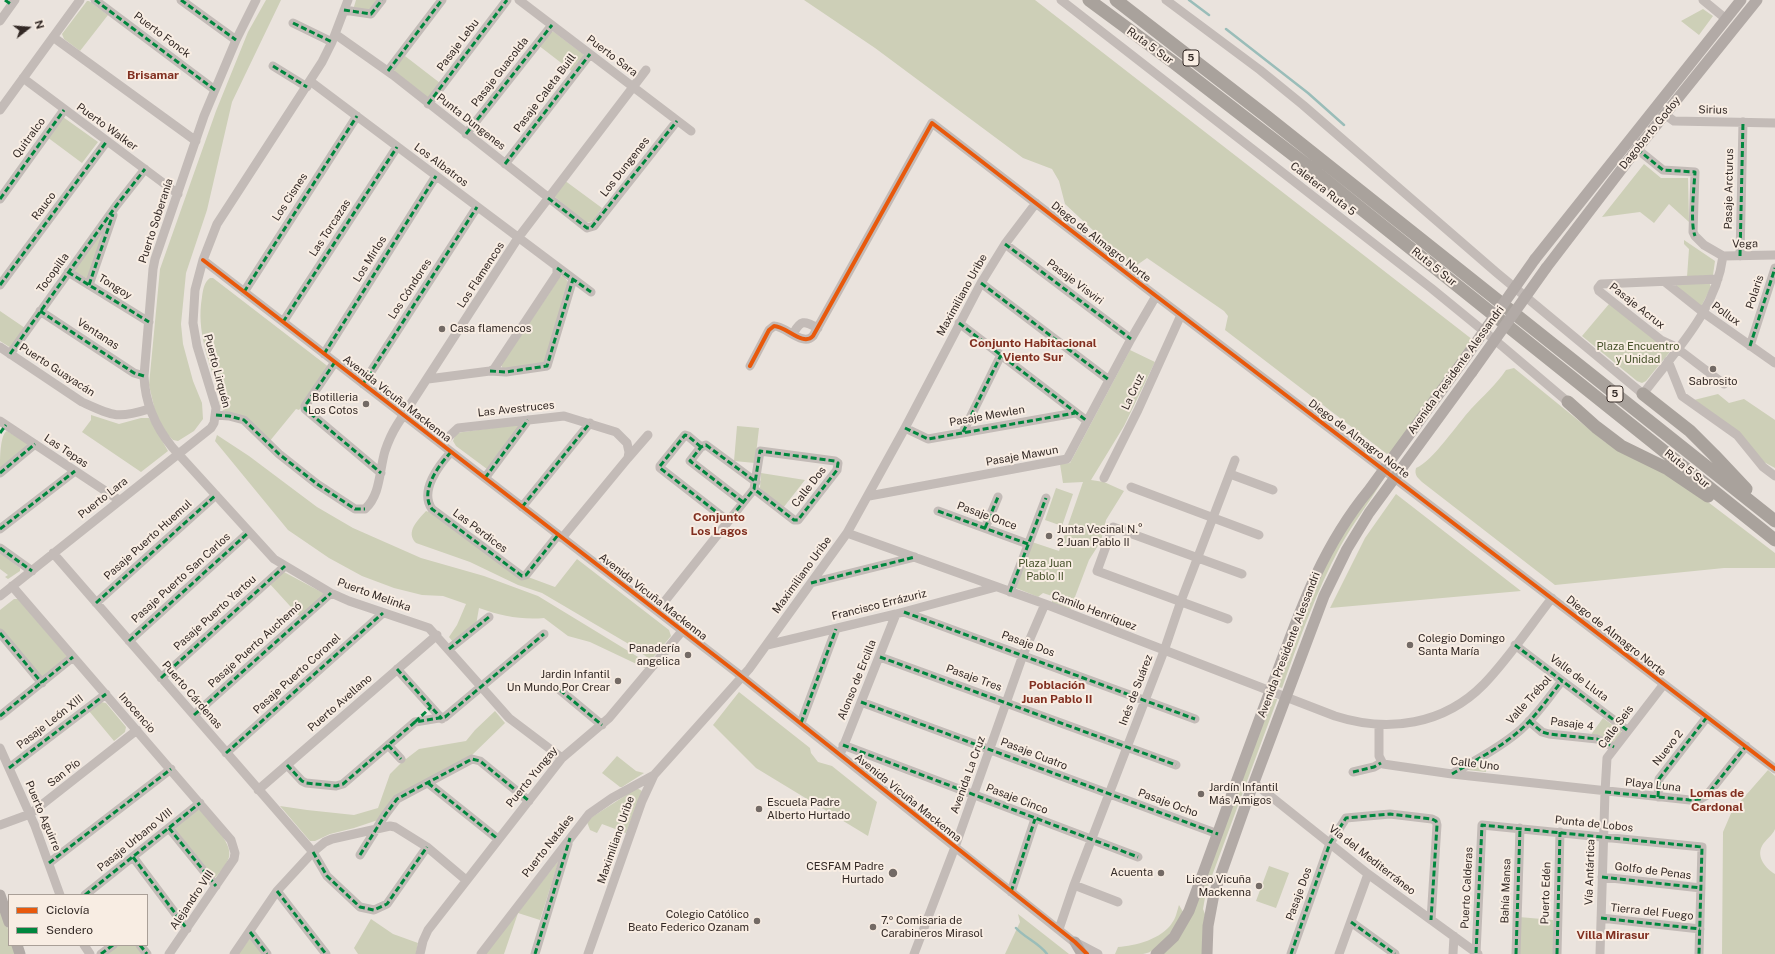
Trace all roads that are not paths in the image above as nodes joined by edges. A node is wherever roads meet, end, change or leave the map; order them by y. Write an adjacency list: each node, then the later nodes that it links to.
1 (80, 0): 23 (street)
2 (95, 0): 33 (street, Puerto Fonck)
3 (181, 0): 25 (street)
4 (256, 0): 25 (street, Puerto Soberanía)
5 (348, 0): 18 (street, Puerto Lirquén)
6 (382, 0): 18 (street)
7 (442, 0): 29 (street)
8 (507, 0): 34 (street, Pasaje Lebu)
9 (519, 0): 22 (street, Puerto Sara)
10 (1060, 0): 107 (street, Caletera Ruta 5)
11 (1089, 0): 158 (highway, Ruta 5 Sur / 5)
12 (1116, 0): 151 (highway, Ruta 5 Sur / 5)
13 (1166, 0): 106 (street)
14 (1703, 0): 19 (street)
15 (1741, 0): 19 (main road, Dagoberto Godoy)
16 (1757, 0): 38 (main road, Dagoberto Godoy)
17 (10, 2): 20 (street)
18 (344, 10): 24 (street, Puerto Lirquén)
19 (1726, 18): 35 (main road, Dagoberto Godoy)
20 (0, 21)
21 (293, 23): 24 (street, Punta Dungenes)
22 (552, 25): 26 (street, Puerto Sara); 44 (street, Pasaje Guacolda)
23 (53, 37): 30 (street); 46 (street)
24 (334, 38): 29 (street, Punta Dungenes); 31 (street, Puerto Lirquén)
25 (236, 40): 33 (street, Puerto Soberanía)
26 (590, 54): 32 (street, Puerto Sara); 49 (street, Pasaje Caleta Buill)
27 (273, 66): 31 (street, Los Albatros)
28 (646, 70): 32 (street, Los Flamencos)
29 (388, 72): 34 (street, Punta Dungenes)
30 (23, 78): 36 (street); 37 (street, Puerto Walker)
31 (309, 84): 39 (street, Los Albatros); 67 (street, Puerto Lirquén)
32 (633, 87): 40 (street, Puerto Sara); 55 (street, Los Flamencos)
33 (215, 90): 46 (street, Puerto Soberanía)
34 (428, 104): 44 (street, Punta Dungenes)
35 (1656, 108): 38 (street, Sirius); 50 (main road, Dagoberto Godoy)
36 (0, 110)
37 (64, 110): 45 (street, Puerto Walker); 56 (street, Quitralco)
38 (1664, 115): 41 (street, Sirius); 48 (main road, Dagoberto Godoy)
39 (357, 116): 47 (street, Los Albatros); 78 (street, Los Cisnes)
40 (677, 121): 43 (street, Puerto Sara); 60 (street, Los Dungenes)
41 (1743, 122): 42 (street, Sirius); 65 (street, Pasaje Arcturus)
42 (1775, 123)
43 (691, 131)
44 (466, 134): 49 (street, Punta Dungenes)
45 (107, 141): 51 (street, Puerto Walker); 76 (street, Rauco)
46 (196, 141): 54 (street, Puerto Soberanía)
47 (397, 147): 52 (street, Los Albatros); 85 (street, Las Torcazas)
48 (1637, 149): 53 (main road, Dagoberto Godoy); 63 (street)
49 (505, 164): 55 (street, Punta Dungenes)
50 (1606, 168): 53 (main road); 66 (main road, Dagoberto Godoy)
51 (145, 169): 54 (street, Puerto Walker); 58 (street, Tocopilla)
52 (436, 176): 59 (street, Los Albatros); 94 (street, Los Mirlos)
53 (1616, 176): 69 (main road, Dagoberto Godoy)
54 (178, 194): 84 (street, Puerto Soberanía)
55 (548, 198): 60 (street, Punta Dungenes); 61 (street, Los Flamencos)
56 (0, 199)
57 (1036, 203): 62 (street, Maximiliano Uribe); 80 (street, Diego de Almagro Norte); 87 (street, Diego de Almagro Norte)
58 (116, 206): 71 (street, Tocopilla); 77 (street, Tocopilla)
59 (477, 207): 61 (street, Los Albatros); 104 (street, Los Cóndores)
60 (591, 228)
61 (518, 238): 68 (street, Los Albatros); 102 (street, Los Flamencos)
62 (1005, 244): 75 (street, Maximiliano Uribe); 89 (street, Pasaje Visviri)
63 (1719, 254): 65 (street, Vega); 73 (street)
64 (1775, 255): 65 (street, Vega)
65 (1740, 256)
66 (1535, 259): 127 (main road, Avenida Presidente Alessandri, bridge)
67 (203, 260): 78 (street, Avenida Vicuña Mackenna); 110 (street, Puerto Lirquén)
68 (557, 268): 72 (street, Los Albatros); 100 (street)
69 (1546, 268): 135 (main road, Avenida Presidente Alessandri, bridge)
70 (1775, 268): 90 (street, Polaris)
71 (68, 272): 77 (street, Tongoy); 81 (street, Tocopilla)
72 (573, 279): 79 (street, Los Albatros); 100 (street)
73 (1718, 279): 74 (street); 82 (street)
74 (1664, 282): 82 (street, Pollux); 92 (street, Pasaje Acrux)
75 (981, 283): 86 (street, Maximiliano Uribe); 103 (street)
76 (0, 285)
77 (89, 285): 84 (street, Tongoy)
78 (244, 292): 85 (street, Avenida Vicuña Mackenna)
79 (591, 292)
80 (1156, 296): 83 (street, Diego de Almagro Norte); 89 (street, Pasaje Mawun)
81 (40, 311): 93 (street, Tocopilla); 101 (street, Ventanas)
82 (1704, 313): 90 (street, Pollux); 92 (street)
83 (1181, 315): 127 (street, Diego de Almagro Norte); 134 (street, La Cruz)
84 (149, 322): 101 (street, Puerto Soberanía)
85 (283, 322): 94 (street, Avenida Vicuña Mackenna)
86 (959, 323): 95 (street); 116 (street, Maximiliano Uribe)
87 (818, 328): 88 (street); 88 (street)
88 (793, 334): 99 (street)
89 (1131, 339): 103 (street, Pasaje Mawun)
90 (1750, 346): 98 (street, Pollux)
91 (0, 347): 93 (street, Puerto Guayacán)
92 (1677, 348): 96 (street); 105 (street, Pasaje Acrux)
93 (10, 354): 108 (street, Puerto Guayacán)
94 (324, 354): 97 (street, Avenida Vicuña Mackenna)
95 (1000, 355): 109 (street); 117 (street)
96 (1668, 361): 106 (street); 132 (street)
97 (335, 362): 104 (street, Avenida Vicuña Mackenna); 129 (street)
98 (1775, 363)
99 (750, 366)
100 (490, 371): 102 (street)
101 (144, 376): 108 (street, Puerto Soberanía)
102 (428, 379): 111 (street, Los Flamencos)
103 (1109, 380): 113 (street, Pasaje Mawun)
104 (363, 384): 111 (street, Avenida Vicuña Mackenna)
105 (1724, 384)
106 (1643, 394): 148 (highway)
107 (1568, 402): 158 (highway)
108 (149, 409): 124 (street, Puerto Soberanía)
109 (1075, 413): 113 (street); 117 (street, Pasaje Mewlen)
110 (216, 415): 124 (street, Puerto Lara); 146 (street, Puerto Lirquén)
111 (404, 416): 121 (street, Avenida Vicuña Mackenna); 129 (street, Los Flamencos)
112 (528, 420): 115 (street, Las Avestruces); 121 (street, Las Avestruces); 133 (street)
113 (1087, 421): 140 (street, Pasaje Mawun)
114 (3, 423): 118 (street); 120 (street, Las Tepas)
115 (590, 423): 125 (street, Las Avestruces); 145 (street)
116 (905, 428): 117 (street, Pasaje Mewlen); 140 (street, Maximiliano Uribe)
117 (963, 432)
118 (0, 433)
119 (648, 435): 125 (street)
120 (35, 444): 128 (street, Las Tepas); 130 (street)
121 (442, 444): 123 (street, Avenida Vicuña Mackenna)
122 (700, 446): 136 (street); 144 (street); 150 (street)
123 (451, 452): 133 (street, Avenida Vicuña Mackenna); 157 (street, Las Perdices)
124 (179, 455): 139 (street, Puerto Melinka); 143 (street, Puerto Lara)
125 (628, 458): 157 (street)
126 (1235, 460): 131 (street, Inés de Suárez)
127 (1384, 470): 135 (street, Diego de Almagro Norte); 203 (main road, Avenida Presidente Alessandri)
128 (75, 471): 143 (street, Las Tepas); 153 (street)
129 (381, 472): 146 (street, Los Flamencos)
130 (0, 473)
131 (1230, 474): 138 (street); 149 (street, Inés de Suárez)
132 (1775, 476)
133 (485, 478): 145 (street, Avenida Vicuña Mackenna)
134 (1104, 478)
135 (1395, 478): 173 (street, Diego de Almagro Norte); 205 (main road, Avenida Presidente Alessandri)
136 (755, 486): 136 (street, Calle Dos); 144 (street)
137 (1131, 487): 149 (street)
138 (1273, 490)
139 (216, 496): 154 (street, Puerto Melinka); 175 (street, Pasaje Puerto Huemul)
140 (869, 496): 155 (street, Maximiliano Uribe)
141 (998, 497): 152 (street)
142 (1046, 498): 159 (street)
143 (119, 500): 161 (street, Puerto Lara)
144 (743, 502): 150 (street)
145 (522, 507): 157 (street, Avenida Vicuña Mackenna)
146 (365, 508)
147 (938, 511): 152 (street, Pasaje Once)
148 (1775, 516)
149 (1213, 517): 156 (street); 163 (street, Inés de Suárez)
150 (728, 521): 177 (street)
151 (1775, 521)
152 (985, 528): 159 (street, Pasaje Once)
153 (0, 529)
154 (248, 533): 164 (street, Puerto Melinka); 187 (street, Pasaje Puerto San Carlos)
155 (847, 533): 162 (street, Camilo Henríquez); 167 (street, Maximiliano Uribe)
156 (1259, 535)
157 (560, 536): 177 (street, Avenida Vicuña Mackenna)
158 (1775, 541)
159 (1028, 544): 170 (street)
160 (0, 548): 165 (street)
161 (53, 554): 165 (street, Puerto Lara); 175 (street, Puerto Cárdenas)
162 (915, 557): 167 (street); 169 (street, Camilo Henríquez)
163 (1198, 557): 166 (street); 174 (street, Inés de Suárez); 174 (street)
164 (285, 566): 171 (street, Puerto Melinka); 197 (street, Pasaje Puerto Yartou)
165 (32, 571): 168 (street, Puerto Lara)
166 (1242, 574)
167 (811, 583): 188 (street, Maximiliano Uribe)
168 (12, 586): 172 (street, Puerto Lara); 193 (street, Inocencio)
169 (996, 587): 170 (street, Camilo Henríquez); 179 (street, Francisco Errázuriz)
170 (1010, 592): 176 (street, Camilo Henríquez)
171 (331, 593): 178 (street, Puerto Melinka); 211 (street, Pasaje Puerto Auchemó)
172 (0, 596)
173 (1552, 598): 189 (street, Camilo Henríquez); 200 (street, Diego de Almagro Norte)
174 (1181, 601): 181 (street); 191 (street, Inés de Suárez)
175 (96, 603): 187 (street, Puerto Cárdenas)
176 (1045, 604): 191 (street, Camilo Henríquez); 192 (street, Avenida La Cruz)
177 (657, 611): 183 (street, Avenida Vicuña Mackenna)
178 (383, 613): 186 (street, Puerto Melinka); 229 (street, Pasaje Puerto Coronel)
179 (900, 613): 182 (street, Francisco Errázuriz); 192 (street, Pasaje Dos); 194 (street, Alonso de Ercilla)
180 (489, 617): 190 (street)
181 (1228, 619)
182 (836, 629): 188 (street, Francisco Errázuriz); 217 (street)
183 (682, 630): 196 (street, Avenida Vicuña Mackenna); 218 (street, Puerto Yungay)
184 (0, 633): 199 (street)
185 (544, 634): 201 (street)
186 (437, 635): 190 (street, Puerto Melinka); 195 (street, Puerto Avellano)
187 (129, 641): 197 (street, Puerto Cárdenas)
188 (767, 645): 196 (street, Maximiliano Uribe)
189 (1515, 645): 198 (street, Valle de Lluta); 219 (street, Camilo Henríquez)
190 (449, 648): 201 (street, Puerto Melinka)
191 (1164, 651): 203 (street, Camilo Henríquez); 206 (street, Inés de Suárez)
192 (1024, 655): 206 (street, Pasaje Dos); 208 (street, Avenida La Cruz)
193 (73, 657): 199 (street); 204 (street, Inocencio)
194 (880, 657): 207 (street, Alonso de Ercilla); 208 (street, Pasaje Tres)
195 (397, 669): 209 (street); 234 (street, Puerto Avellano)
196 (743, 677): 217 (street, Avenida Vicuña Mackenna); 241 (street, Maximiliano Uribe)
197 (161, 678): 211 (street, Puerto Cárdenas)
198 (1562, 681): 215 (street, Valle Trébol); 221 (street, Valle de Lluta)
199 (42, 683): 210 (street)
200 (1664, 684): 212 (street, Diego de Almagro Norte); 221 (street, Calle Seis)
201 (481, 687): 213 (street); 231 (street, Puerto Melinka)
202 (560, 690): 218 (street)
203 (1270, 690): 205 (street, Camilo Henríquez); 259 (main road, Avenida Presidente Alessandri)
204 (106, 694): 220 (street, Inocencio); 236 (street, Pasaje León XIII)
205 (1285, 696): 219 (street, Camilo Henríquez); 243 (main road, Avenida Presidente Alessandri)
206 (1144, 700): 214 (street, Pasaje Dos); 225 (street, Inés de Suárez)
207 (861, 702): 223 (street, Alonso de Ercilla); 228 (street, Pasaje Cuatro)
208 (1007, 702): 225 (street, Pasaje Tres); 228 (street, Avenida La Cruz)
209 (431, 707): 213 (street); 216 (street)
210 (0, 716)
211 (194, 716): 229 (street, Puerto Cárdenas)
212 (1707, 717): 224 (street, Diego de Almagro Norte); 248 (street, Nuevo 2)
213 (442, 719): 216 (street)
214 (1195, 719)
215 (1529, 721): 226 (street, Pasaje 4); 240 (street, Valle Trébol)
216 (415, 722): 222 (street)
217 (801, 723): 230 (street, Avenida Vicuña Mackenna)
218 (602, 725): 231 (street, Puerto Yungay)
219 (1379, 725): 233 (street)
220 (137, 730): 238 (street, Inocencio); 251 (street, San Pío)
221 (1628, 730): 226 (street, Calle Seis)
222 (388, 745): 232 (street); 234 (street)
223 (844, 745): 230 (street, Alonso de Ercilla); 247 (street, Pasaje Cinco)
224 (1746, 746): 237 (street, Diego de Almagro Norte); 248 (street, Playa Luna)
225 (1127, 747): 235 (street, Pasaje Tres); 246 (street, Inés de Suárez)
226 (1614, 747): 245 (street, Calle Seis)
227 (0, 748): 236 (street, Puerto Aguirre)
228 (990, 750): 246 (street, Pasaje Cuatro); 247 (street, Avenida La Cruz)
229 (226, 753): 244 (street, Puerto Cárdenas)
230 (840, 754): 266 (street, Avenida Vicuña Mackenna)
231 (562, 758): 249 (street, Puerto Yungay)
232 (401, 759)
233 (1381, 763): 239 (street); 240 (street, Calle Uno)
234 (287, 765): 244 (street, Puerto Avellano)
235 (1176, 765)
236 (9, 768): 251 (street, Puerto Aguirre)
237 (1775, 768)
238 (171, 769): 250 (street, Inocencio); 272 (street)
239 (1353, 772)
240 (1452, 774): 245 (street, Calle Uno)
241 (654, 775): 261 (street, Puerto Natales); 307 (street, Maximiliano Uribe)
242 (428, 783): 249 (street); 257 (street); 262 (street)
243 (1254, 783): 264 (street, Vía del Mediterráneo); 313 (main road, Avenida Presidente Alessandri)
244 (258, 790): 267 (street, Puerto Cárdenas)
245 (1605, 792): 248 (street, Playa Luna); 260 (street, Vía Antártica)
246 (1109, 794): 259 (street, Pasaje Ocho); 263 (street, Inés de Suárez)
247 (974, 795): 252 (street, Pasaje Cinco); 266 (street, Avenida La Cruz)
248 (1658, 797)
249 (529, 801): 262 (street, Puerto Yungay)
250 (200, 803): 255 (street, Pasaje Urbano VIII); 271 (street, Inocencio)
251 (30, 814): 254 (street, San Pío); 272 (street, Puerto Aguirre)
252 (1035, 819): 263 (street, Pasaje Cinco); 280 (street)
253 (1482, 824): 256 (street, Punta de Lobos); 297 (street, Puerto Calderas)
254 (0, 825)
255 (169, 828): 269 (street, Pasaje Urbano VIII); 277 (street)
256 (1520, 828): 258 (street, Punta de Lobos); 318 (street, Bahía Mansa)
257 (376, 829): 265 (street); 267 (street); 268 (street)
258 (1560, 832): 260 (street, Punta de Lobos); 319 (street, Puerto Edén)
259 (1218, 834): 312 (main road, Avenida Presidente Alessandri)
260 (1604, 837): 274 (street, Vía Antártica); 278 (street, Punta de Lobos)
261 (570, 838): 305 (street, Puerto Natales); 306 (street)
262 (498, 839): 275 (street, Puerto Yungay)
263 (1092, 840): 270 (street, Pasaje Cinco); 276 (street, Inés de Suárez)
264 (1330, 843): 273 (street, Vía del Mediterráneo); 287 (street, Pasaje Dos); 314 (street, Pasaje Dos)
265 (427, 847): 267 (street, Puerto Cárdenas); 275 (street)
266 (955, 847): 280 (street, Avenida Vicuña Mackenna); 308 (street, Avenida La Cruz)
267 (313, 852): 279 (street)
268 (360, 855)
269 (133, 857): 282 (street, Pasaje Urbano VIII); 289 (street)
270 (1138, 857)
271 (234, 859): 277 (street, Alejandro VIII)
272 (49, 863): 281 (street, Puerto Aguirre)
273 (1368, 874): 287 (street, Vía del Mediterráneo); 288 (street)
274 (1602, 877): 278 (street, Golfo de Penas); 285 (street, Vía Antártica)
275 (466, 880): 304 (street, Puerto Yungay)
276 (1074, 885): 284 (street); 290 (street, Inés de Suárez)
277 (216, 886): 289 (street, Alejandro VIII)
278 (1701, 888): 291 (street)
279 (277, 891): 292 (street); 303 (street)
280 (1011, 892): 290 (street, Avenida Vicuña Mackenna)
281 (60, 894)
282 (86, 894)
283 (0, 895): 286 (main road)
284 (1118, 902)
285 (1601, 918): 291 (street, Tierra del Fuego); 320 (street, Vía Antártica)
286 (8, 919)
287 (1431, 920): 293 (street, Vía del Mediterráneo)
288 (1350, 922): 315 (street); 316 (street)
289 (187, 929): 300 (street, Alejandro VIII)
290 (1059, 929): 294 (street, Avenida Vicuña Mackenna)
291 (1700, 929): 321 (street)
292 (250, 932): 301 (street); 302 (street)
293 (1454, 936): 297 (street, Vía del Mediterráneo); 317 (street)
294 (1075, 942): 309 (main road); 310 (street, Avenida Vicuña Mackenna); 311 (street, Avenida Vicuña Mackenna)
295 (112, 946): 298 (street)
296 (141, 946): 299 (street)
297 (1477, 953)
298 (102, 954)
299 (147, 954)
300 (169, 954)
301 (234, 954)
302 (267, 954)
303 (326, 954)
304 (420, 954)
305 (481, 954)
306 (535, 954)
307 (588, 954)
308 (914, 954)
309 (1082, 954)
310 (1087, 954)
311 (1098, 954)
312 (1156, 954)
313 (1207, 954)
314 (1291, 954)
315 (1339, 954)
316 (1396, 954)
317 (1453, 954)
318 (1516, 954)
319 (1556, 954)
320 (1600, 954)
321 (1700, 954)

